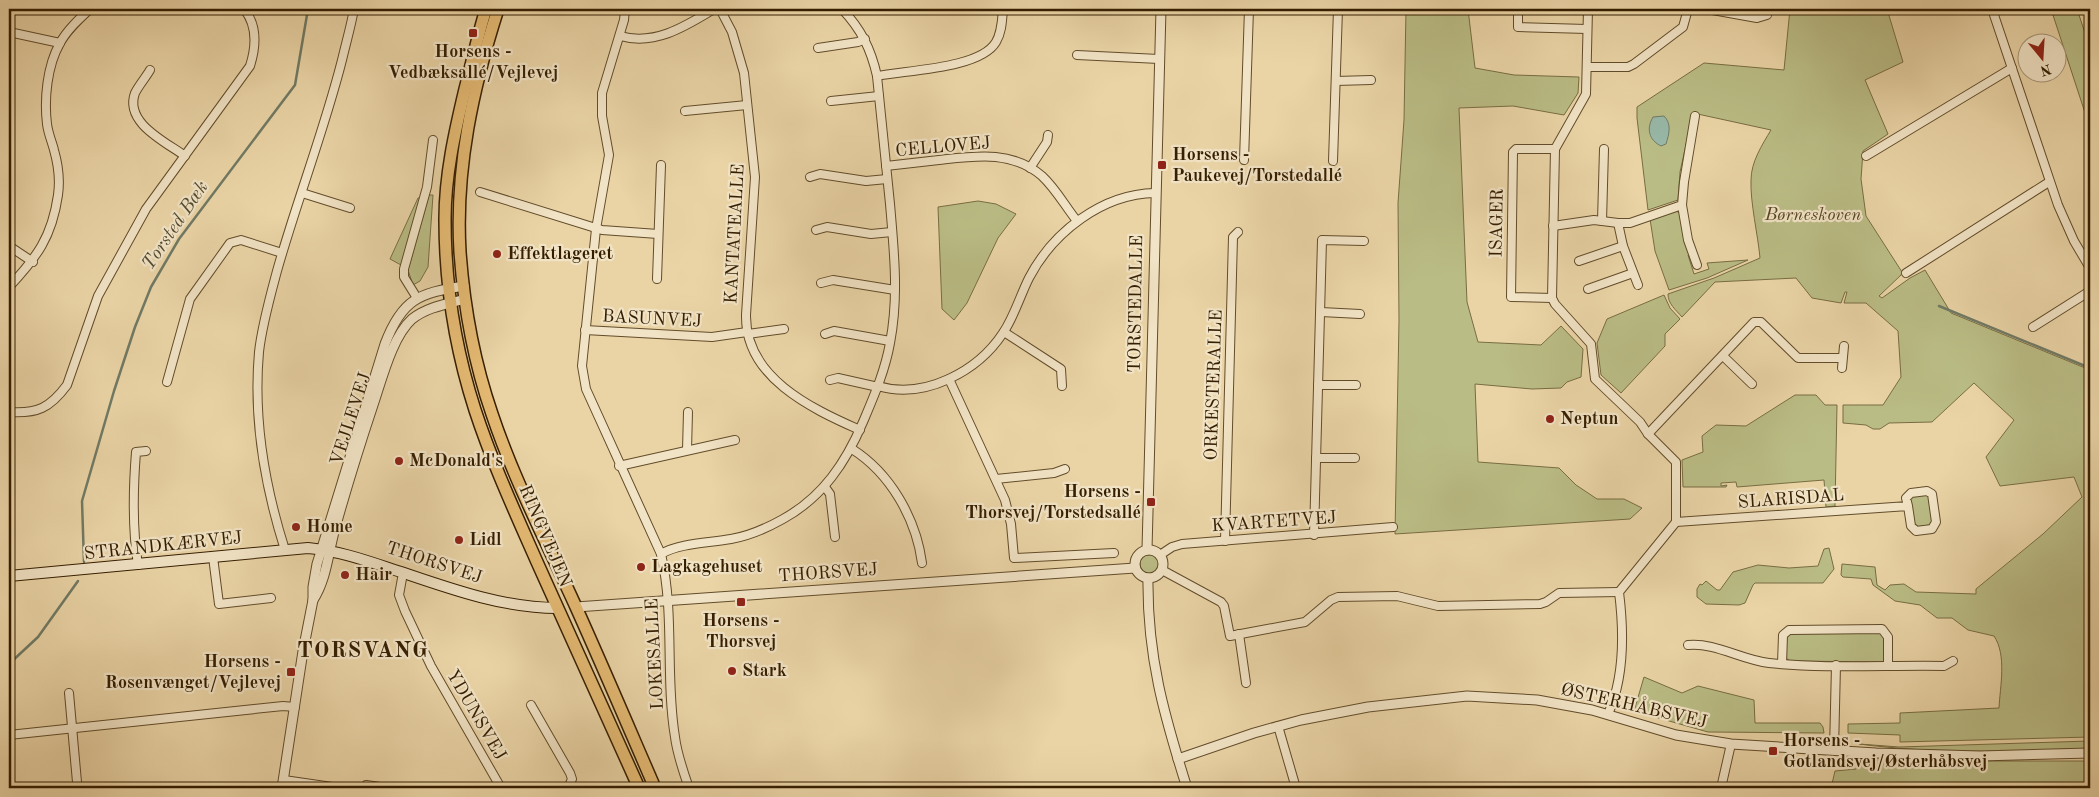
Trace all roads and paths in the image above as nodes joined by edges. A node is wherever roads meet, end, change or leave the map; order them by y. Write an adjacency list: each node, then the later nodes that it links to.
1 (90, 9): 24 (street)
2 (244, 9): 43 (street)
3 (354, 9): 54 (street)
4 (486, 9): 82 (main road)
5 (498, 9): 79 (main road)
6 (625, 9): 22 (street, LOKESALLE)
7 (714, 9): 22 (street)
8 (720, 9): 36 (street, KANTATEALLE)
9 (842, 9): 23 (street)
10 (1003, 9): 31 (street)
11 (1161, 9): 27 (street, TORSTEDALLE)
12 (1249, 9): 45 (street)
13 (1338, 9): 33 (street)
14 (1518, 9): 20 (street)
15 (1588, 9): 20 (street)
16 (1688, 9): 28 (street)
17 (1707, 9): 19 (street)
18 (1992, 9): 29 (street)
19 (1767, 15)
20 (1587, 29): 28 (street)
21 (9, 32): 24 (street)
22 (620, 36): 62 (street, LOKESALLE)
23 (865, 39): 25 (street); 31 (street)
24 (60, 43): 72 (street)
25 (818, 48)
26 (1077, 55): 27 (street)
27 (1160, 59): 55 (street, TORSTEDALLE)
28 (1587, 66): 41 (street)
29 (2012, 68): 44 (street); 52 (street)
30 (150, 70): 43 (street)
31 (877, 76): 34 (street)
32 (1370, 80): 33 (street)
33 (1336, 81): 46 (street)
34 (879, 96): 35 (street); 48 (street)
35 (831, 101)
36 (747, 105): 37 (street); 96 (street, KANTATEALLE)
37 (685, 111)
38 (1695, 116): 56 (street)
39 (1048, 135): 49 (street)
40 (433, 140): 86 (street)
41 (1554, 149): 61 (street); 87 (street, ISAGER)
42 (1604, 149): 58 (street)
43 (185, 156): 111 (street)
44 (1866, 156)
45 (1244, 160)
46 (1333, 161)
47 (661, 165): 66 (street)
48 (886, 166): 49 (street, CELLOVEJ); 51 (street)
49 (1030, 168): 59 (street, CELLOVEJ)
50 (810, 177): 51 (street)
51 (887, 179): 64 (street)
52 (2049, 182): 74 (street); 75 (street)
53 (480, 192): 62 (street)
54 (302, 193): 57 (street); 70 (street)
55 (1155, 193): 59 (street); 133 (street, TORSTEDALLE)
56 (1682, 204): 60 (street); 73 (street)
57 (350, 208)
58 (1602, 221): 60 (street); 61 (street)
59 (1077, 222): 95 (street)
60 (1618, 223): 69 (street)
61 (1553, 226): 87 (street)
62 (596, 228): 66 (street); 93 (street, LOKESALLE)
63 (816, 230): 64 (street)
64 (892, 232): 84 (street)
65 (1238, 232): 130 (street, ORKESTERALLE)
66 (658, 234): 77 (street)
67 (1364, 241): 90 (street)
68 (9, 246): 72 (street)
69 (1623, 246): 71 (street); 76 (street)
70 (282, 253): 105 (street); 131 (street)
71 (1579, 261)
72 (32, 262): 81 (street)
73 (1697, 265)
74 (2090, 268)
75 (1906, 272)
76 (1632, 273): 80 (street); 83 (street)
77 (657, 279)
78 (821, 283): 84 (street)
79 (464, 286): 82 (street, VEJLEVEJ); 88 (main road)
80 (1638, 286)
81 (9, 287)
82 (449, 288): 86 (street, VEJLEVEJ); 89 (main road, RINGVEJEN)
83 (1588, 289)
84 (896, 290): 98 (street)
85 (2090, 291): 92 (street)
86 (417, 298): 132 (street, VEJLEVEJ)
87 (1552, 298): 114 (street)
88 (465, 299): 89 (street, VEJLEVEJ); 148 (main road, RINGVEJEN)
89 (450, 303): 132 (street, VEJLEVEJ); 149 (main road, RINGVEJEN)
90 (1321, 312): 91 (street); 107 (street)
91 (1360, 314)
92 (2033, 327)
93 (585, 330): 96 (street, BASUNVEJ); 121 (street, LOKESALLE)
94 (784, 330): 96 (street)
95 (1004, 332): 103 (street); 109 (street)
96 (747, 333): 113 (street, KANTATEALLE)
97 (825, 334): 98 (street)
98 (890, 341): 110 (street)
99 (1844, 346): 101 (street)
100 (1722, 356): 101 (street); 106 (street); 114 (street)
101 (1842, 358): 102 (street)
102 (1842, 368)
103 (950, 379): 110 (street); 123 (street)
104 (830, 380): 110 (street)
105 (167, 382)
106 (1752, 384)
107 (1318, 385): 108 (street); 119 (street)
108 (1356, 385)
109 (1062, 386)
110 (878, 387): 113 (street)
111 (9, 412)
112 (688, 412): 117 (street)
113 (860, 430): 116 (street)
114 (1648, 434): 126 (street)
115 (735, 440): 117 (street)
116 (852, 449): 124 (street); 138 (street)
117 (687, 450): 121 (street)
118 (146, 451): 139 (street)
119 (1316, 458): 120 (street); 128 (street)
120 (1355, 458)
121 (619, 466): 135 (street, LOKESALLE)
122 (1065, 469): 123 (street)
123 (996, 480): 134 (street)
124 (825, 487): 129 (street); 135 (street)
125 (1908, 506): 125 (street); 126 (street, SLARISDAL)
126 (1676, 522): 145 (street)
127 (1393, 527): 128 (street, KVARTETVEJ)
128 (1314, 535): 130 (street, KVARTETVEJ)
129 (835, 537)
130 (1225, 541): 136 (street, KVARTETVEJ)
131 (285, 550): 132 (main road, STRANDKÆRVEJ); 137 (main road, STRANDKÆRVEJ)
132 (325, 550): 142 (main road, THORSVEJ); 159 (street, VEJLEVEJ)
133 (1148, 550): 136 (street); 140 (street)
134 (1114, 553)
135 (661, 554): 147 (street, LOKESALLE)
136 (1160, 555): 141 (street)
137 (212, 558): 139 (main road, STRANDKÆRVEJ); 146 (street)
138 (922, 562)
139 (138, 565): 143 (main road, STRANDKÆRVEJ)
140 (1135, 568): 144 (street); 147 (street, THORSVEJ)
141 (1162, 570): 144 (street); 150 (street)
142 (403, 573): 149 (main road, THORSVEJ); 173 (street, YDUNSVEJ)
143 (9, 576)
144 (1148, 578): 167 (street)
145 (1619, 592): 150 (street); 160 (street)
146 (271, 598)
147 (667, 601): 148 (street, THORSVEJ); 177 (street, LOKESALLE)
148 (576, 607): 149 (main road, THORSVEJ); 176 (main road, RINGVEJEN)
149 (558, 608): 175 (main road, RINGVEJEN)
150 (1239, 634): 156 (street)
151 (1688, 645): 153 (street)
152 (1953, 660): 155 (street)
153 (1782, 664): 154 (street); 155 (street)
154 (1836, 665): 155 (street); 165 (street)
155 (1888, 665)
156 (1246, 683)
157 (69, 693): 162 (street)
158 (531, 705): 174 (street)
159 (295, 707): 162 (street); 169 (street, VEJLEVEJ)
160 (1608, 714): 161 (street, ØSTERHÅBSVEJ); 164 (street, ØSTERHÅBSVEJ)
161 (1278, 726): 167 (street, ØSTERHÅBSVEJ); 179 (street)
162 (72, 728): 163 (street); 168 (street)
163 (9, 735)
164 (1731, 744): 165 (street, ØSTERHÅBSVEJ); 180 (street)
165 (1834, 750): 166 (street, ØSTERHÅBSVEJ)
166 (2090, 753)
167 (1178, 759): 178 (street)
168 (77, 782)
169 (283, 784): 170 (street, VEJLEVEJ)
170 (339, 788)
171 (364, 788): 172 (street)
172 (387, 788)
173 (501, 788)
174 (568, 788)
175 (639, 788)
176 (656, 788)
177 (689, 788)
178 (1187, 788)
179 (1296, 788)
180 (1721, 788)

